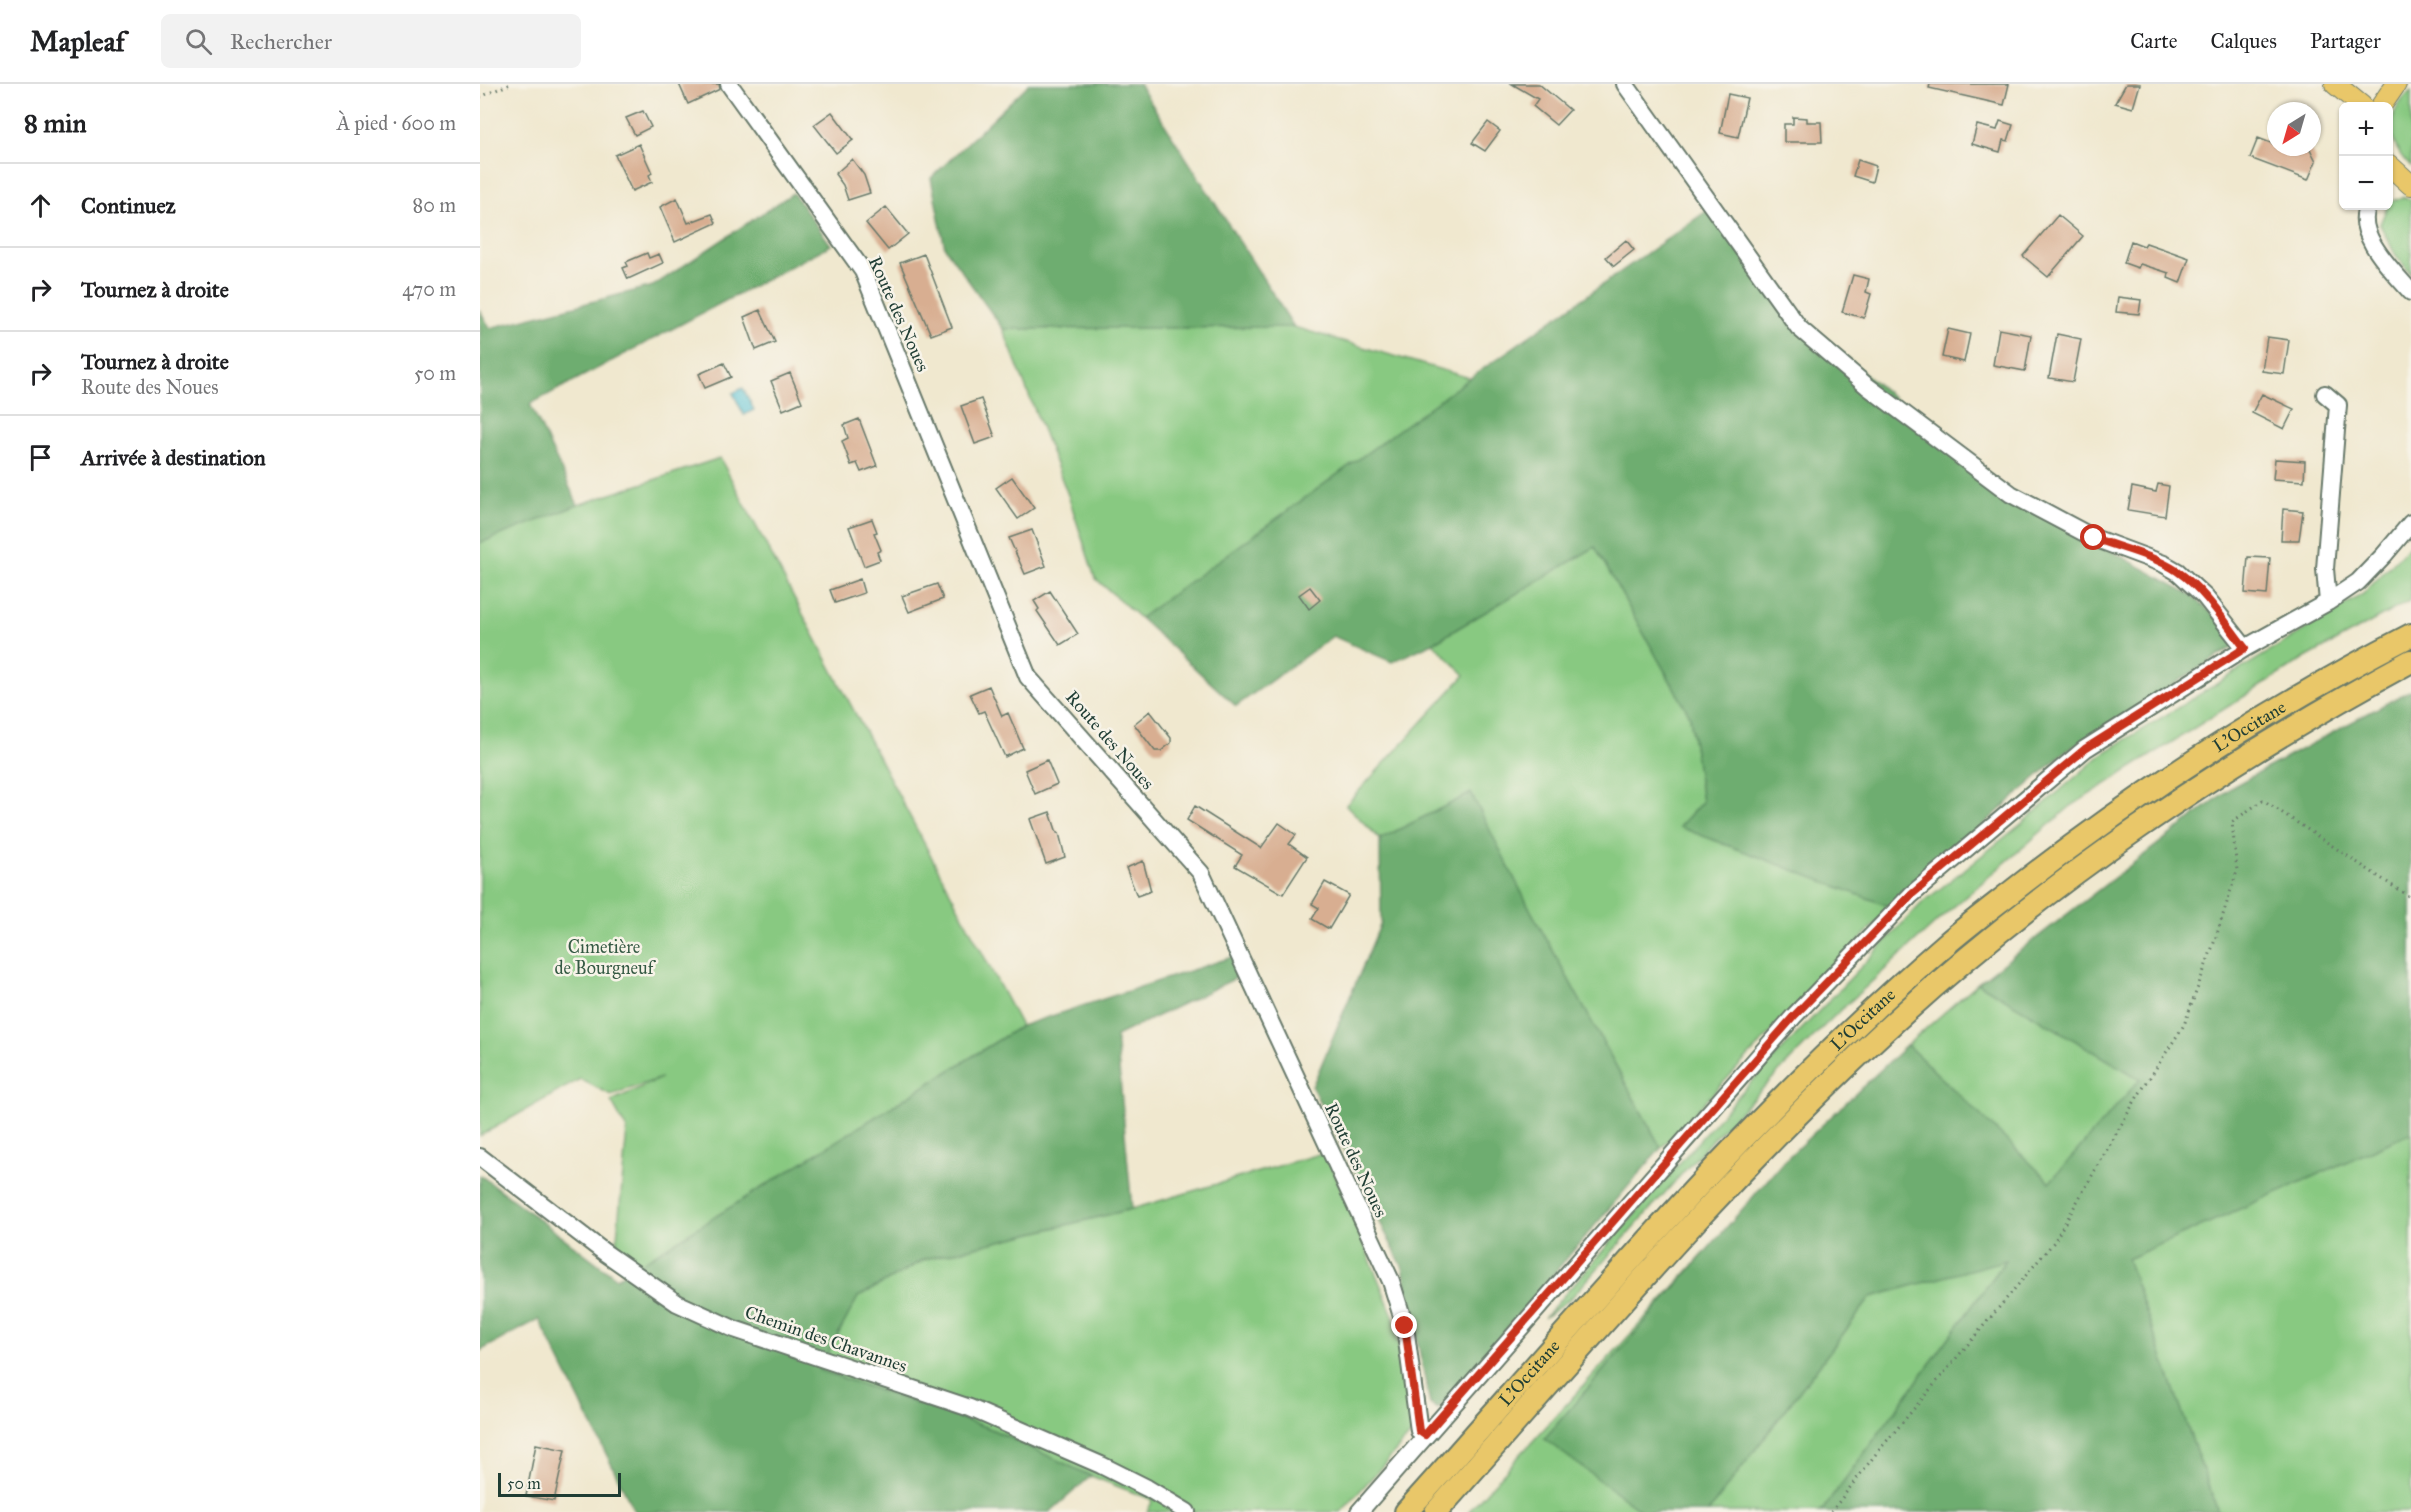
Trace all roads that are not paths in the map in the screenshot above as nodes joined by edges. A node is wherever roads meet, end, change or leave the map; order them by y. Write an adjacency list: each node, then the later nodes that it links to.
1 (729, 84): 20 (street, Route des Noues)
2 (1625, 84): 16 (street)
3 (2335, 84): 5 (main road)
4 (2396, 84): 6 (main road)
5 (2357, 102)
6 (2384, 102)
7 (2393, 172): 8 (main road)
8 (2411, 185)
9 (2366, 210): 10 (street)
10 (2411, 292)
11 (2325, 394): 13 (street)
12 (2411, 523): 13 (street)
13 (2328, 602): 16 (street)
14 (2411, 617): 18 (highway)
15 (2411, 635): 18 (highway, L'Occitane)
16 (2245, 648): 20 (street)
17 (2411, 661): 24 (highway, L'Occitane)
18 (2326, 679): 23 (highway, L'Occitane)
19 (480, 1157): 21 (street, Chemin des Chavannes)
20 (1425, 1435): 22 (street)
21 (1187, 1512)
22 (1359, 1512)
23 (1406, 1512)
24 (1436, 1512)

